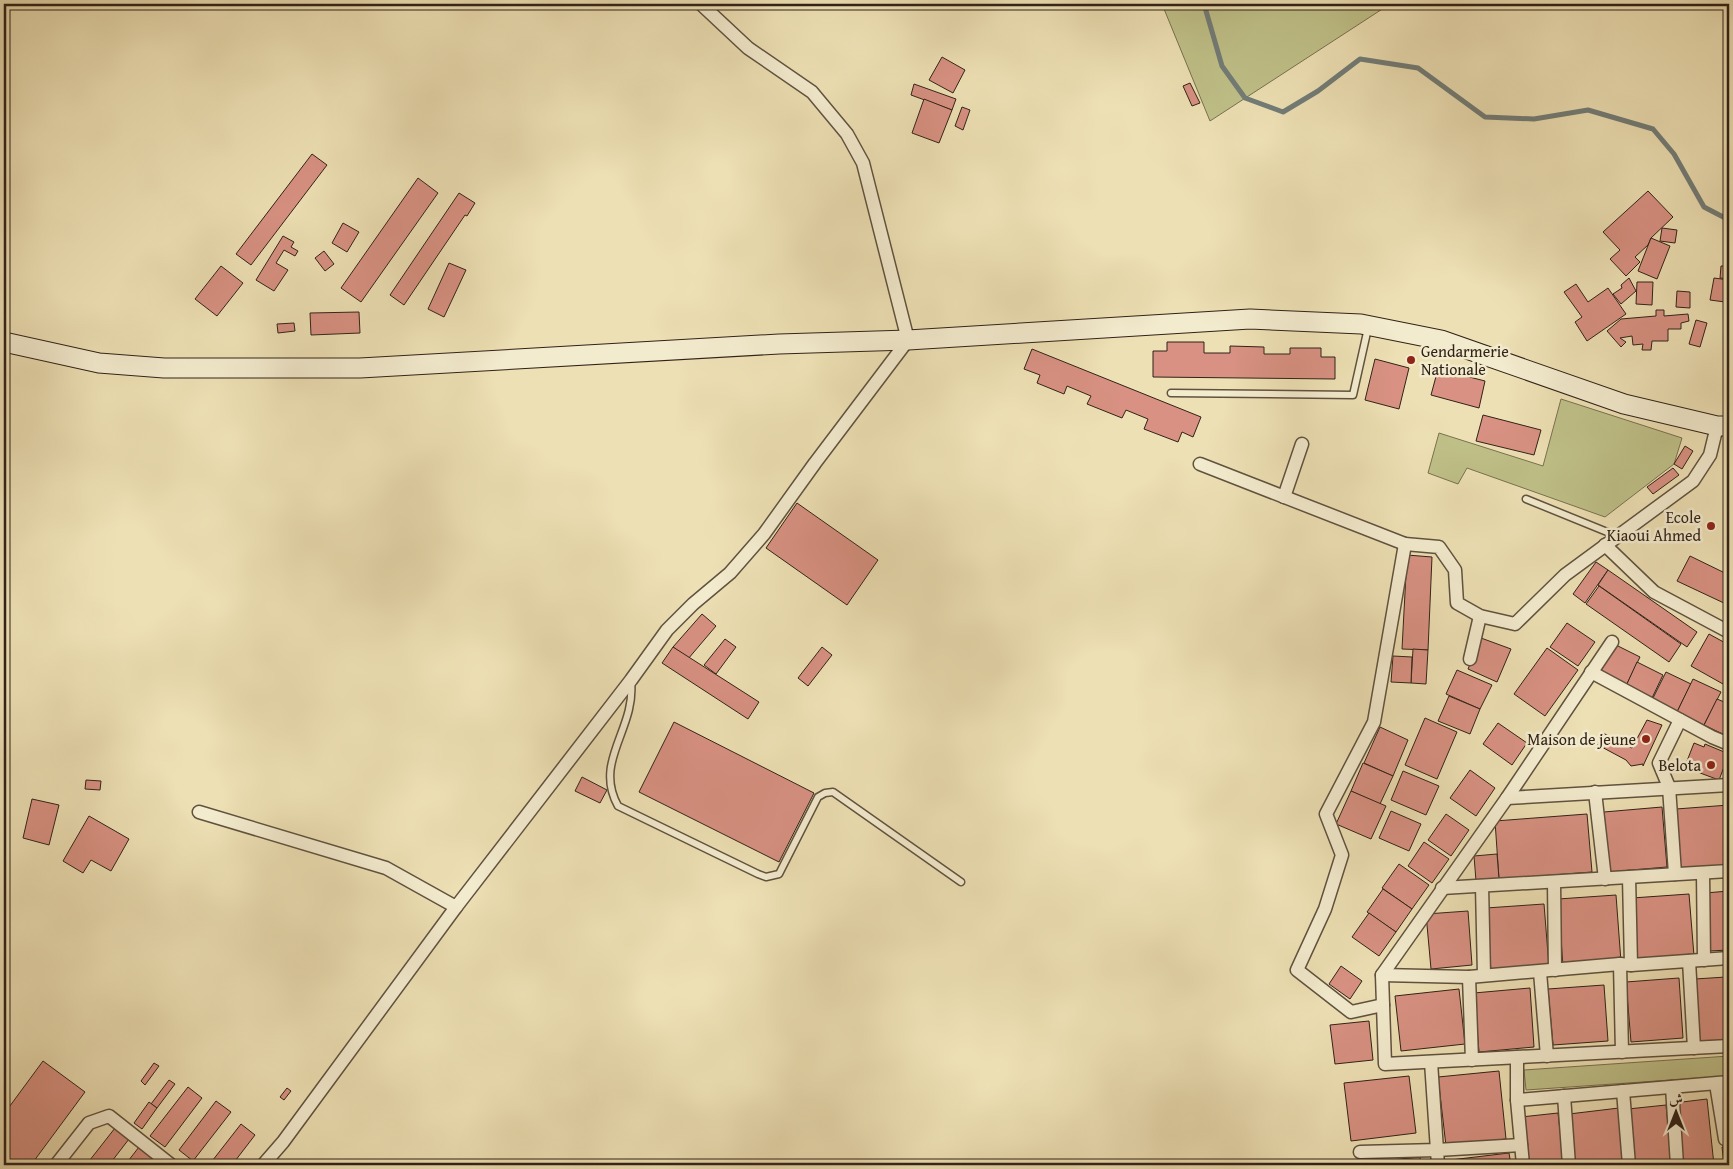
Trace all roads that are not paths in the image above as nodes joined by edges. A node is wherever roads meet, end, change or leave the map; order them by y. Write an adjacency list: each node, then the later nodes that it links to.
1 (702, 4): 3 (street)
2 (1368, 326): 3 (main road); 5 (lane); 6 (main road)
3 (908, 340): 4 (main road); 19 (street)
4 (4, 342)
5 (1171, 393)
6 (1723, 426): 11 (street)
7 (1302, 444): 9 (street)
8 (1200, 464): 9 (street)
9 (1284, 498): 12 (street)
10 (1526, 499): 11 (lane)
11 (1617, 536): 13 (street)
12 (1405, 544): 14 (street); 46 (street)
13 (1604, 545): 14 (street); 15 (street)
14 (1480, 616): 17 (street)
15 (1729, 632)
16 (1612, 642): 18 (street)
17 (1470, 659)
18 (1591, 672): 20 (street); 25 (street)
19 (631, 680): 32 (lane); 36 (street)
20 (1680, 720): 21 (street); 23 (street)
21 (1729, 744)
22 (1729, 785): 23 (street)
23 (1669, 788): 24 (street); 29 (street)
24 (1595, 792): 25 (street); 31 (street)
25 (1507, 798): 35 (street)
26 (199, 812): 36 (street)
27 (1729, 871): 28 (street)
28 (1703, 873): 29 (street); 38 (street)
29 (1675, 874): 30 (street)
30 (1629, 877): 31 (street); 40 (street)
31 (1604, 878): 33 (street)
32 (961, 882)
33 (1554, 882): 34 (street); 41 (street)
34 (1482, 886): 35 (street); 44 (street)
35 (1442, 888): 43 (street)
36 (456, 907): 65 (street)
37 (1729, 958): 38 (street)
38 (1704, 960): 39 (street)
39 (1689, 961): 40 (street); 48 (street)
40 (1626, 964): 41 (street); 49 (street)
41 (1555, 970): 42 (street)
42 (1540, 972): 44 (street); 50 (street)
43 (1382, 975): 45 (street); 46 (street)
44 (1484, 975): 45 (street)
45 (1469, 977): 52 (street)
46 (1383, 1006): 53 (street)
47 (1729, 1046): 48 (street)
48 (1694, 1048): 49 (street)
49 (1622, 1052): 50 (street)
50 (1547, 1056): 51 (street)
51 (1517, 1058): 52 (street); 58 (street)
52 (1472, 1060): 53 (street)
53 (1431, 1062): 61 (street)
54 (1723, 1083): 55 (street); 59 (street)
55 (1672, 1087): 56 (street); 70 (street)
56 (1623, 1091): 57 (street); 69 (street)
57 (1564, 1096): 58 (street); 68 (street)
58 (1517, 1100): 60 (street)
59 (1729, 1139)
60 (1521, 1144): 61 (street); 67 (street)
61 (1437, 1150): 62 (street); 66 (street)
62 (1360, 1152)
63 (56, 1165): 64 (street)
64 (171, 1165)
65 (263, 1165)
66 (1438, 1165)
67 (1523, 1165)
68 (1569, 1165)
69 (1629, 1165)
70 (1677, 1165)

